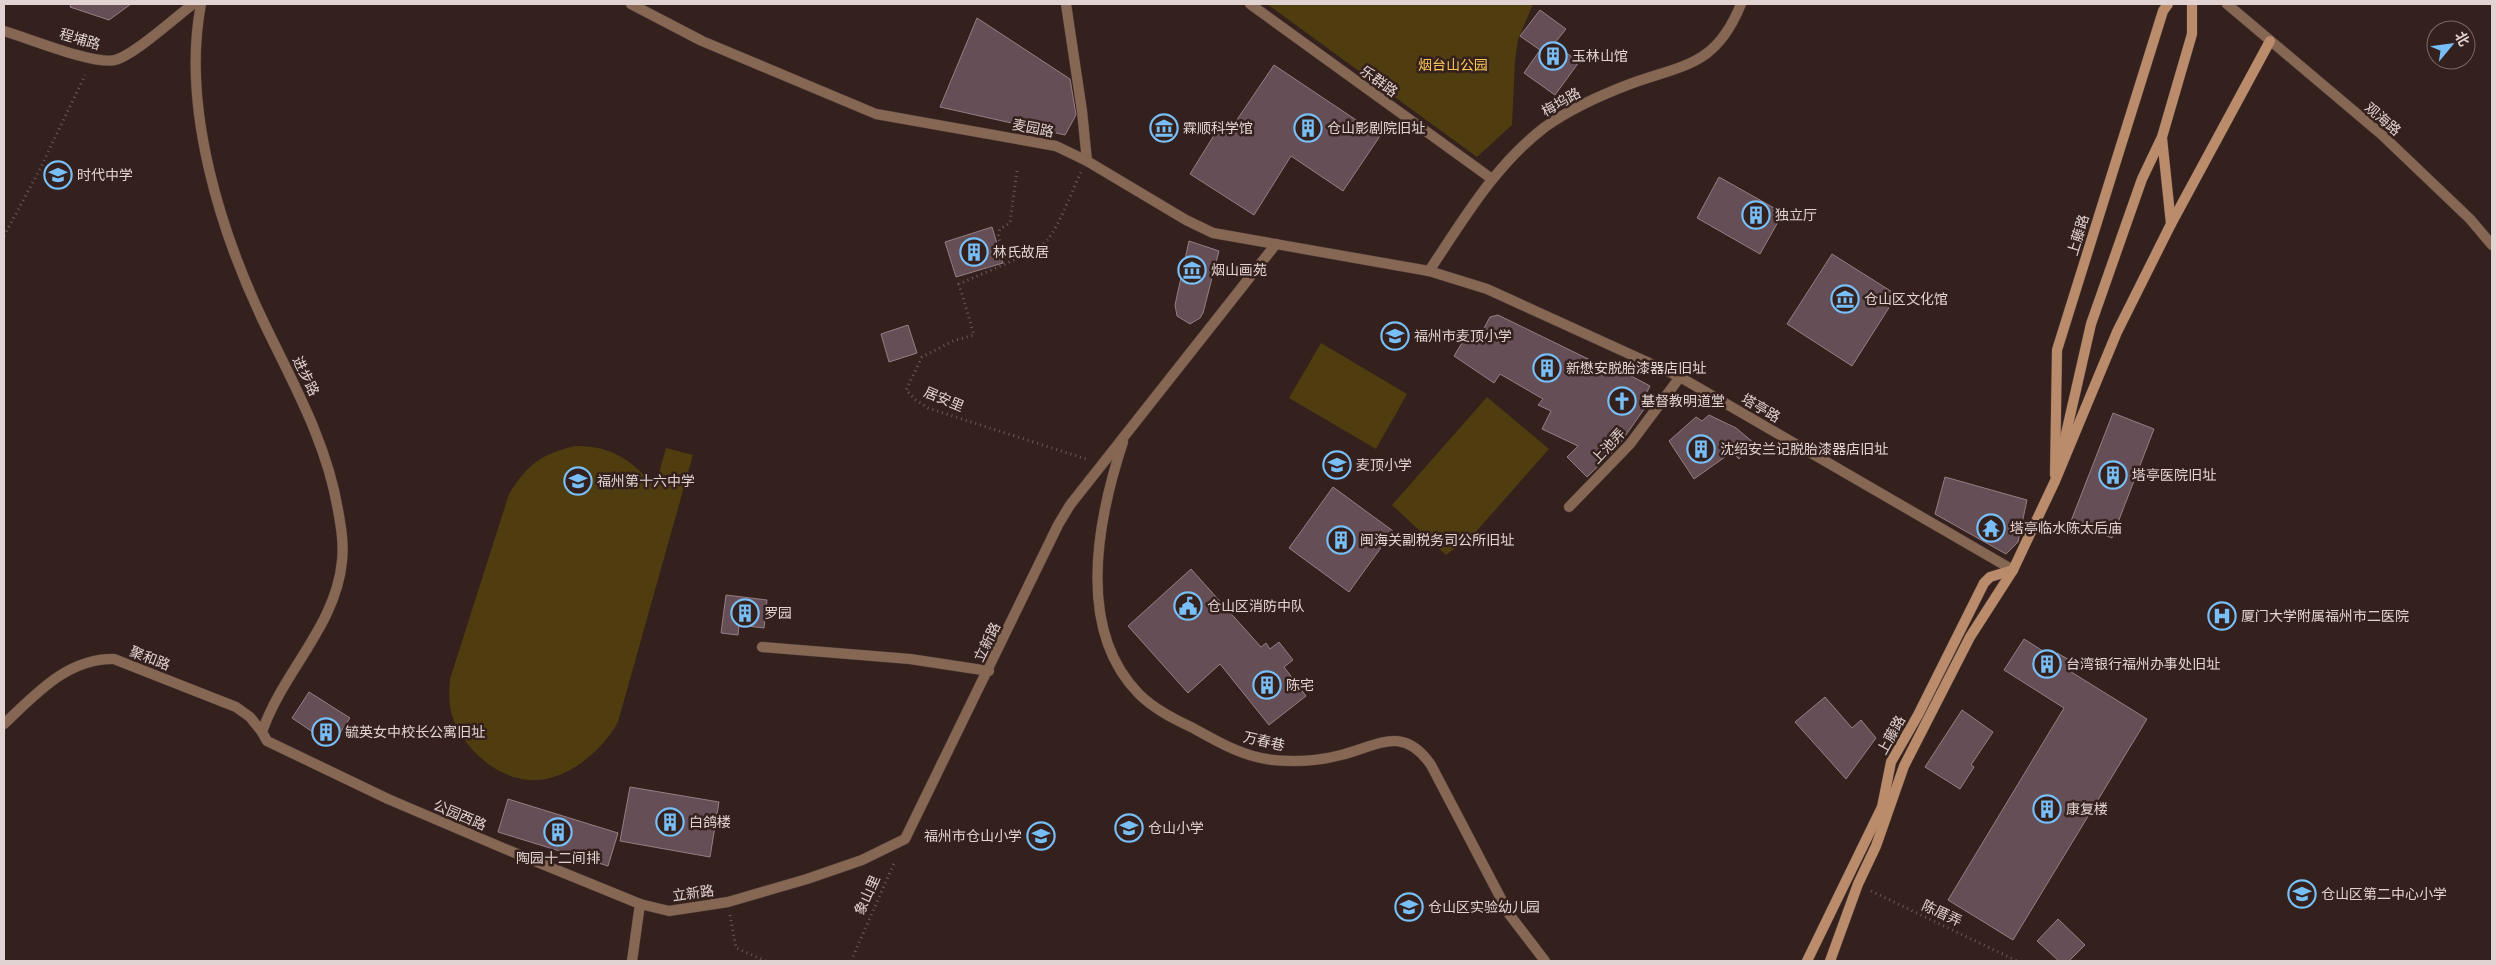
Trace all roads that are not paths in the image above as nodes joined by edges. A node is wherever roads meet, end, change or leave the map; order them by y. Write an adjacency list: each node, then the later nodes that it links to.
1 (193, 4): 10 (street, 程埔路)
2 (201, 4): 27 (street, 进步路)
3 (631, 4): 13 (street, 麦园路)
4 (1066, 4): 13 (street)
5 (1250, 4): 14 (street, 乐群路)
6 (1741, 4): 14 (street, 梅坞路)
7 (2168, 4): 21 (main road, 上藤路)
8 (2192, 4): 12 (main road)
9 (2227, 4): 11 (street, 观海路)
10 (4, 31)
11 (2270, 41): 15 (main road); 17 (street, 观海路)
12 (2162, 137): 15 (main road); 21 (main road)
13 (1087, 161): 16 (street, 麦园路)
14 (1492, 179): 18 (street, 梅坞路)
15 (2171, 224): 21 (main road)
16 (1276, 244): 18 (street, 麦园路); 20 (street, 立新路)
17 (2492, 245)
18 (1429, 272): 19 (street, 塔亭路)
19 (1680, 377): 22 (street, 上池弄); 23 (street, 塔亭路)
20 (1126, 433): 25 (street, 立新路); 30 (street, 万春巷)
21 (2055, 481): 23 (main road)
22 (1569, 507)
23 (2013, 570): 31 (main road, 上藤路); 32 (main road)
24 (762, 648): 25 (street)
25 (988, 671): 28 (street, 立新路)
26 (4, 724): 27 (street, 聚和路)
27 (262, 732): 28 (street, 公园西路)
28 (640, 904): 29 (street)
29 (632, 961)
30 (1545, 961)
31 (1807, 961)
32 (1830, 961)

